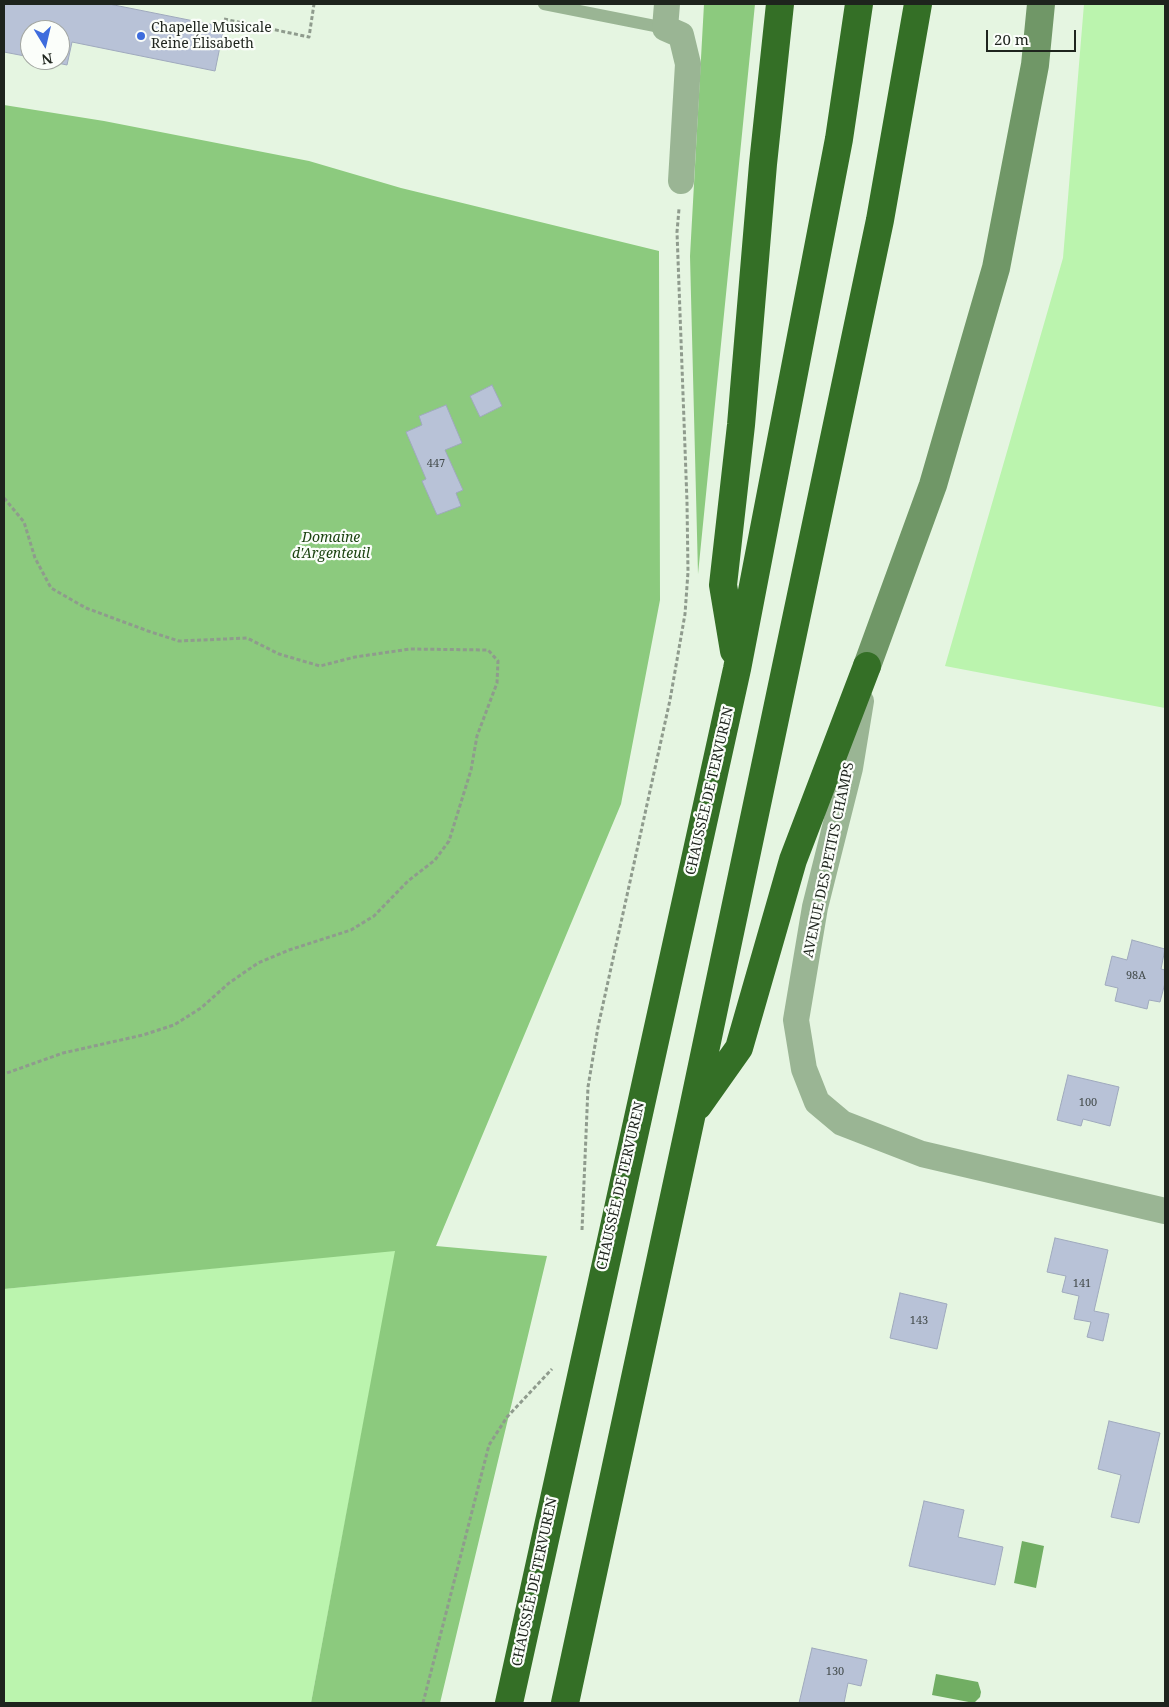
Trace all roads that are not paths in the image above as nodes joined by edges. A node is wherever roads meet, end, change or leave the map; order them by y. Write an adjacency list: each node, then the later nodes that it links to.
1 (544, 4): 6 (lane)
2 (780, 4): 9 (highway)
3 (859, 4): 9 (highway, CHAUSSÉE DE TERVUREN)
4 (918, 4): 10 (highway)
5 (1041, 4): 8 (street)
6 (666, 16): 7 (street)
7 (681, 181)
8 (867, 666): 10 (highway); 11 (street, AVENUE DES PETITS CHAMPS)
9 (737, 669): 12 (highway, CHAUSSÉE DE TERVUREN)
10 (692, 1113): 13 (highway)
11 (1165, 1211)
12 (509, 1703)
13 (565, 1703)

